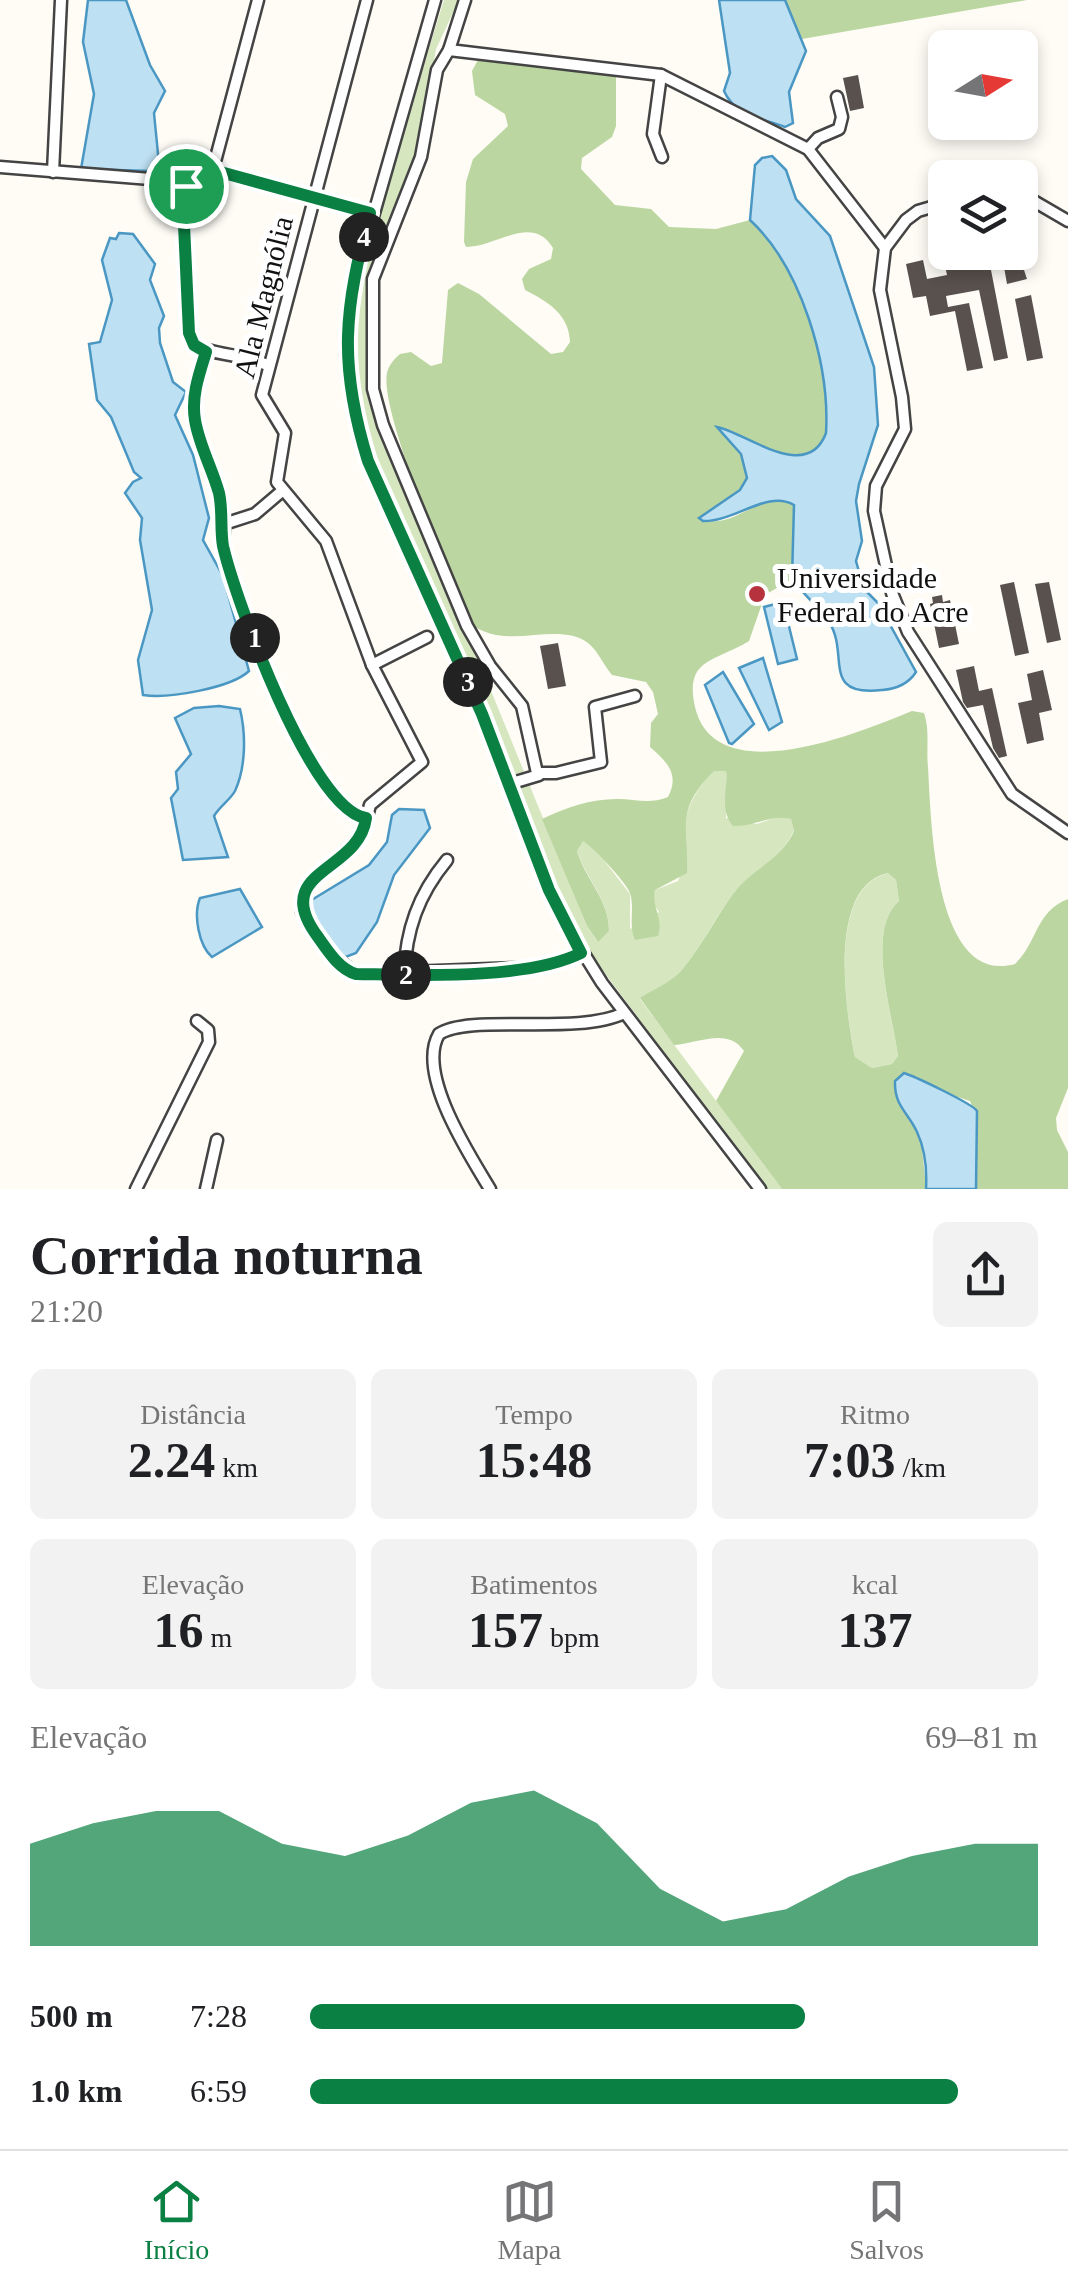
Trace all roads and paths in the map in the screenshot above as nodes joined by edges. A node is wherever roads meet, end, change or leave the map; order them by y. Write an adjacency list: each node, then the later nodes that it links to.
1 (61, 0): 13 (street)
2 (258, 0): 12 (street)
3 (367, 0): 15 (street, Ala Magnólia)
4 (434, 0): 18 (street)
5 (465, 0): 6 (street)
6 (448, 50): 7 (street); 28 (street)
7 (661, 74): 9 (street); 10 (street)
8 (837, 97): 9 (street)
9 (808, 150): 20 (street)
10 (662, 157)
11 (0, 167): 13 (street)
12 (213, 170): 14 (street); 15 (street)
13 (53, 172): 14 (street)
14 (194, 174): 21 (street)
15 (314, 197): 18 (street); 22 (street, Ala Magnólia)
16 (1038, 204): 19 (street)
17 (928, 209): 20 (street)
18 (370, 213): 29 (street)
19 (1068, 222)
20 (886, 248): 31 (street)
21 (206, 352): 22 (street); 24 (street)
22 (268, 364): 23 (street, Ala Magnólia)
23 (282, 491): 24 (street); 26 (street)
24 (224, 524): 30 (street)
25 (427, 637): 26 (street)
26 (372, 665): 30 (street)
27 (635, 696): 28 (street)
28 (540, 775): 29 (street)
29 (509, 784): 33 (street)
30 (366, 818): 34 (street)
31 (1068, 833)
32 (447, 860): 34 (street)
33 (581, 953): 34 (street); 35 (street)
34 (404, 975)
35 (624, 1014): 40 (street); 41 (street)
36 (197, 1020): 38 (street)
37 (217, 1140): 39 (street)
38 (136, 1189)
39 (206, 1189)
40 (490, 1189)
41 (760, 1189)

